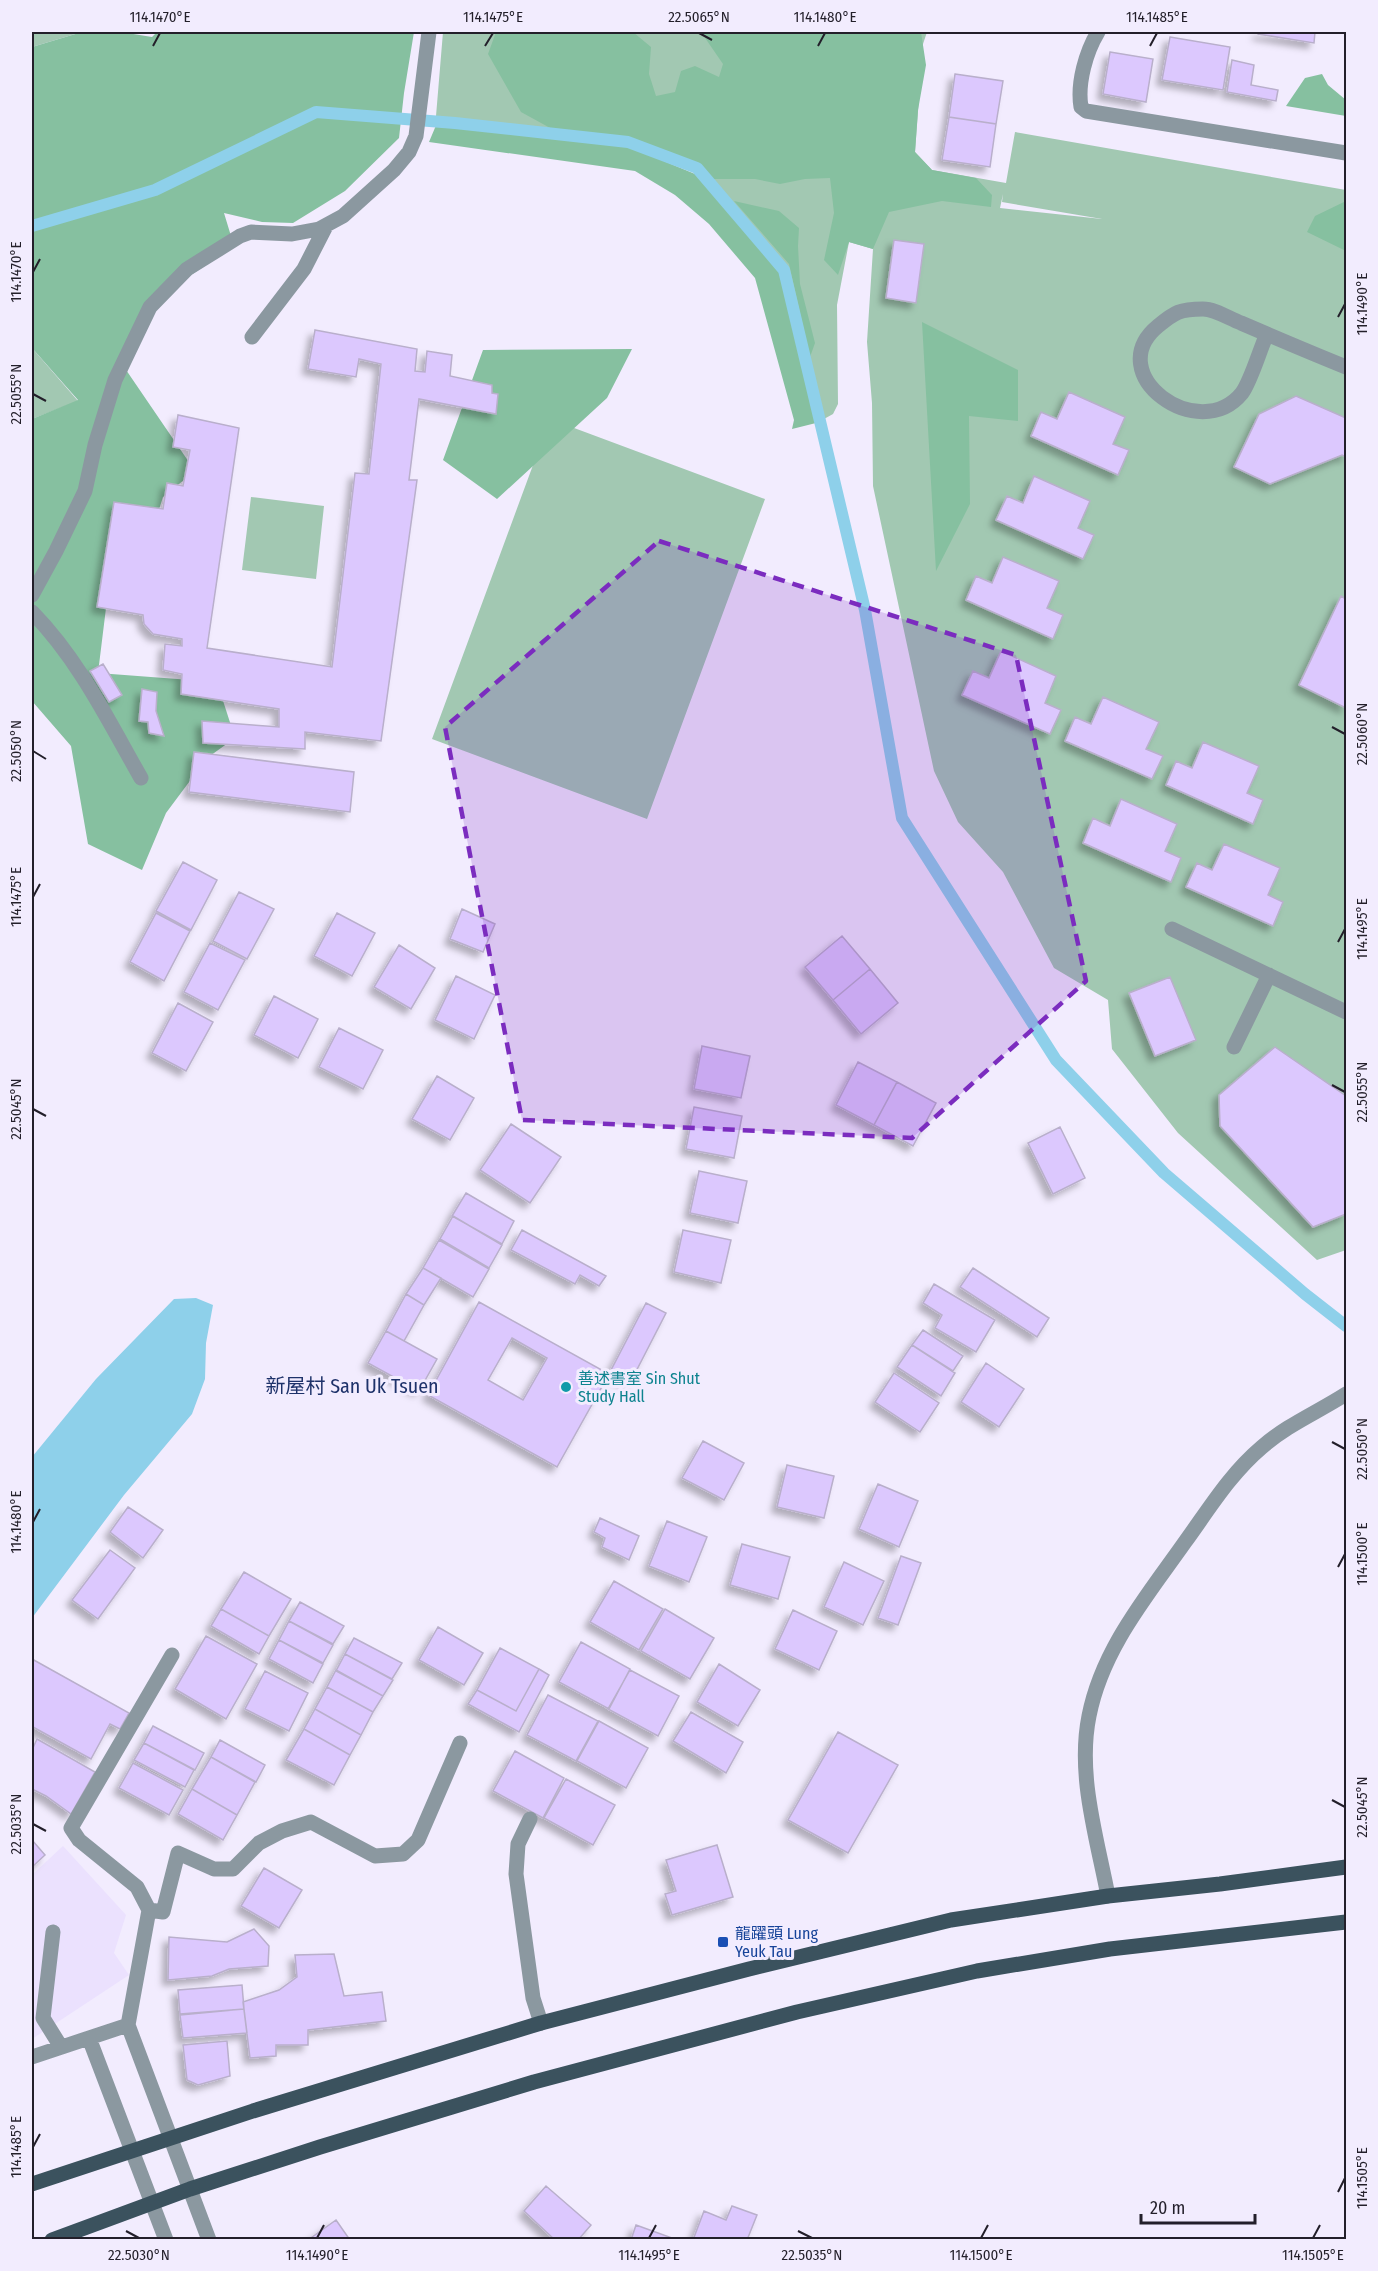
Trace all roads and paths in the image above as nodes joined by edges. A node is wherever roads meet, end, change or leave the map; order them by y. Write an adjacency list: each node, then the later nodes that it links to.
1 (429, 32): 4 (street)
2 (1098, 32): 3 (street)
3 (1347, 153)
4 (326, 226): 6 (street); 8 (street)
5 (1267, 334): 5 (street); 7 (street)
6 (252, 337)
7 (1347, 367)
8 (32, 594)
9 (32, 612): 10 (street)
10 (141, 778)
11 (1172, 929): 12 (street)
12 (1269, 975): 13 (street); 14 (street)
13 (1347, 1012)
14 (1234, 1047)
15 (1347, 1394): 20 (street)
16 (172, 1655): 21 (street)
17 (460, 1743): 21 (street)
18 (530, 1819): 24 (street)
19 (1347, 1867): 20 (main road)
20 (1108, 1896): 24 (main road)
21 (149, 1910): 25 (street)
22 (1347, 1922): 32 (main road)
23 (53, 1932): 27 (street)
24 (541, 2023): 29 (main road)
25 (128, 2025): 26 (street); 29 (street)
26 (89, 2038): 27 (street); 30 (street)
27 (61, 2047): 28 (street)
28 (32, 2057)
29 (171, 2138): 30 (main road); 32 (street)
30 (132, 2151): 31 (main road); 33 (street)
31 (32, 2184)
32 (190, 2189): 33 (main road); 36 (street)
33 (152, 2204): 34 (main road); 35 (street)
34 (52, 2240)
35 (166, 2240)
36 (209, 2240)

